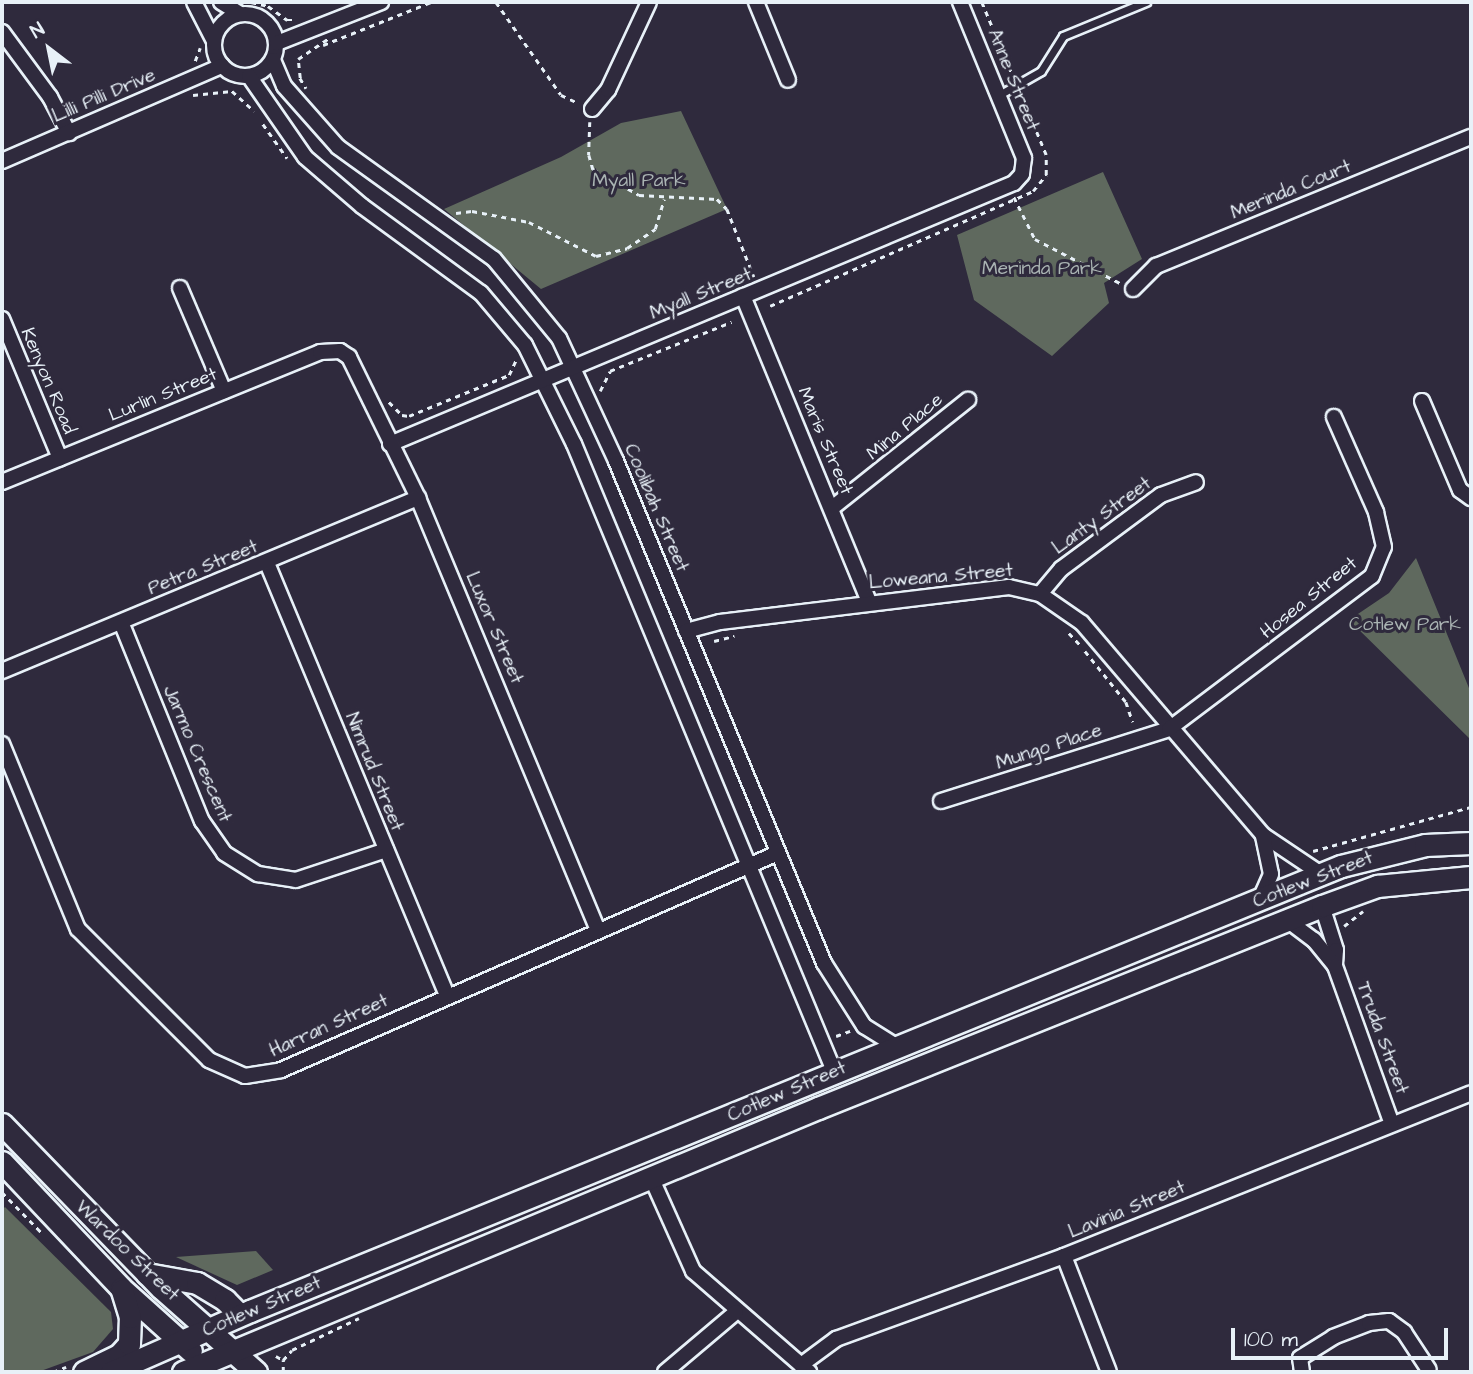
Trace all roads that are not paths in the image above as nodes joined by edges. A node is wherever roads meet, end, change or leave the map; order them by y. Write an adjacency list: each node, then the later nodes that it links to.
1 (194, 2): 10 (street)
2 (221, 2): 8 (street)
3 (381, 2): 11 (street)
4 (649, 2): 17 (street)
5 (756, 2): 15 (street)
6 (960, 2): 16 (street, Anne Street)
7 (1146, 2): 16 (lane)
8 (240, 14): 10 (street); 11 (street)
9 (2, 32): 18 (street)
10 (214, 41): 13 (street)
11 (277, 43): 12 (street)
12 (273, 60): 14 (street); 27 (street, Coolibah Street)
13 (222, 66): 14 (street); 18 (street, Lilli Pilli Drive)
14 (249, 76): 28 (street)
15 (788, 80)
16 (999, 95): 21 (street, Anne Street)
17 (592, 109)
18 (69, 133): 20 (street, Lilli Pilli Drive)
19 (1471, 137): 23 (street, Merinda Court)
20 (2, 161)
21 (1023, 174): 24 (street, Myall Street)
22 (180, 288): 29 (street)
23 (1133, 289)
24 (743, 296): 27 (street, Myall Street); 39 (street, Maris Street)
25 (2, 319): 34 (street, Kenyon Road)
26 (340, 351): 29 (street, Lurlin Street); 33 (street, Luxor Street)
27 (575, 367): 28 (street, Myall Street); 44 (street, Coolibah Street)
28 (545, 380): 33 (street, Myall Street); 53 (street)
29 (224, 391): 34 (street, Lurlin Street)
30 (968, 400): 39 (street, Mina Place)
31 (1422, 401): 38 (street)
32 (1334, 417): 46 (street, Hosea Street)
33 (390, 444): 37 (street, Luxor Street)
34 (60, 458): 35 (street, Lurlin Street)
35 (2, 482)
36 (1196, 482): 41 (street, Lanty Street)
37 (418, 498): 40 (street, Petra Street); 59 (street, Luxor Street)
38 (1471, 498)
39 (832, 508): 42 (street, Maris Street)
40 (267, 563): 43 (street, Petra Street); 51 (street, Nimrud Street)
41 (1040, 594): 42 (street, Loweana Street); 46 (street, Loweana Street)
42 (869, 602): 44 (street, Loweana Street)
43 (121, 622): 45 (street, Petra Street); 51 (street, Jarmo Crescent)
44 (686, 631): 52 (street, Coolibah Street)
45 (2, 671)
46 (1169, 729): 48 (street, Mungo Place); 49 (street, Loweana Street)
47 (2, 744): 61 (street, Harran Street)
48 (941, 801)
49 (1263, 835): 54 (street, Loweana Street); 56 (street, Loweana Street)
50 (1471, 843): 54 (main road, Cotlew Street)
51 (386, 850): 61 (street, Nimrud Street)
52 (778, 853): 53 (street, Harran Street); 62 (street, Coolibah Street)
53 (747, 865): 59 (street, Harran Street); 63 (street)
54 (1321, 874): 56 (main road, Cotlew Street)
55 (1471, 877): 57 (main road, Cotlew Street)
56 (1252, 902): 57 (main road); 62 (main road, Cotlew Street)
57 (1322, 906): 58 (main road, Cotlew Street); 60 (street, Truda Street)
58 (1287, 920): 60 (street, Truda Street); 64 (main road, Cotlew Street)
59 (597, 929): 61 (street, Harran Street)
60 (1335, 966): 67 (street, Truda Street)
61 (447, 995)
62 (897, 1047): 63 (main road, Cotlew Street)
63 (834, 1071): 64 (main road); 74 (main road, Cotlew Street)
64 (898, 1079): 69 (main road, Cotlew Street)
65 (1471, 1093): 67 (street, Lavinia Street)
66 (2, 1124): 71 (main road, Wardoo Street)
67 (1392, 1124): 70 (street, Lavinia Street)
68 (2, 1162): 72 (main road, Wardoo Street)
69 (651, 1177): 73 (street); 77 (main road, Cotlew Street)
70 (1064, 1256): 81 (street, Lavinia Street); 86 (street)
71 (148, 1274): 74 (main road); 75 (main road, Wardoo Street)
72 (121, 1288): 76 (main road, Wardoo Street); 78 (main road)
73 (736, 1312): 81 (street); 85 (street)
74 (240, 1315): 75 (main road, Cotlew Street)
75 (210, 1328): 76 (main road, Cotlew Street); 77 (main road, Wardoo Street)
76 (181, 1342): 79 (main road, Wardoo Street); 83 (main road, Cotlew Street)
77 (234, 1350): 79 (main road, Cotlew Street); 80 (main road, Wardoo Street)
78 (80, 1367)
79 (209, 1367): 84 (main road, Cotlew Street)
80 (265, 1369)
81 (805, 1369)
82 (1429, 1370): 87 (street)
83 (111, 1372)
84 (183, 1372)
85 (666, 1372)
86 (1109, 1372)
87 (1302, 1372)

